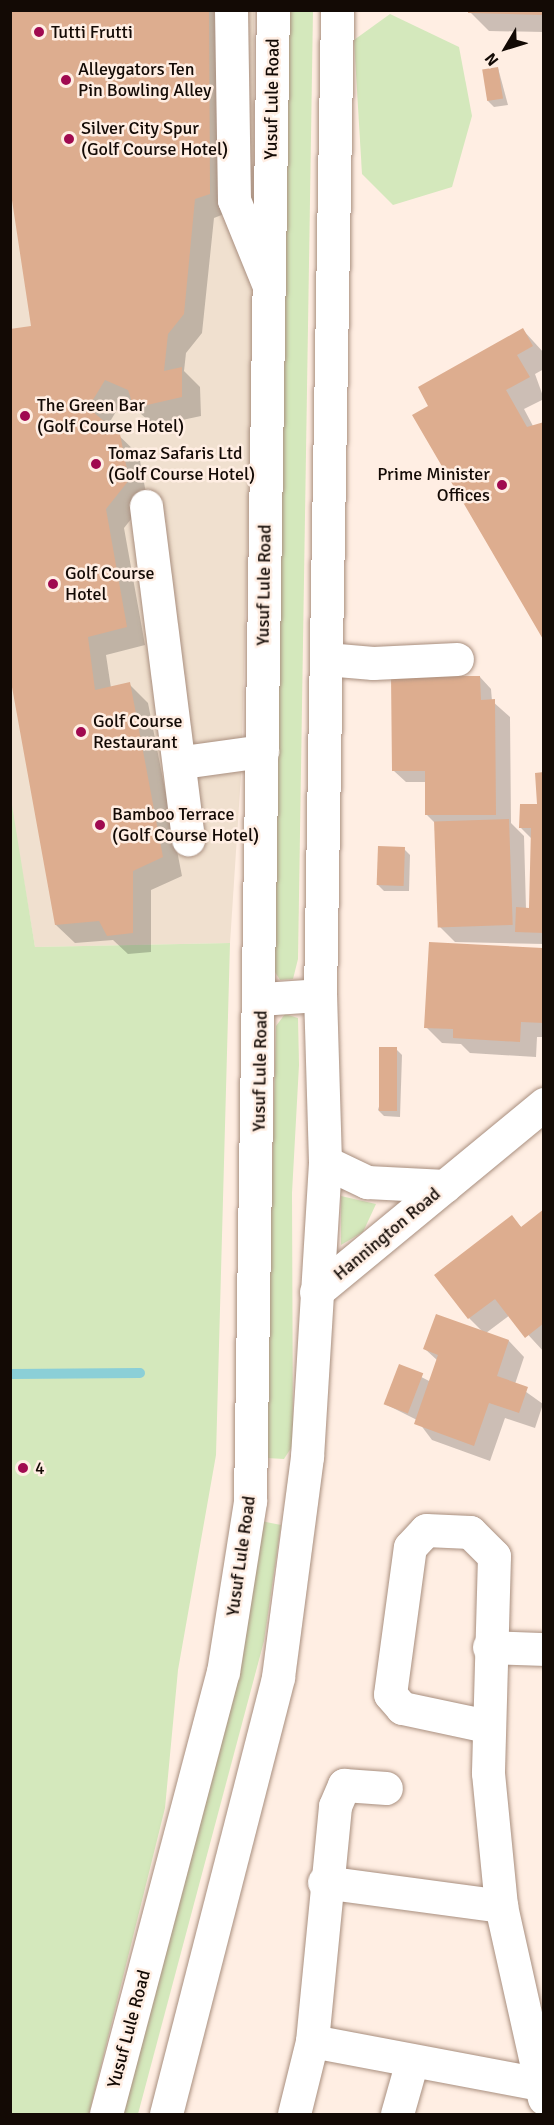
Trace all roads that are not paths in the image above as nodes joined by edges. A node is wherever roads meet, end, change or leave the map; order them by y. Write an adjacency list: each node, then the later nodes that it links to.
1 (231, 10): 4 (main road)
2 (273, 10): 4 (main road, Yusuf Lule Road)
3 (338, 10): 6 (main road)
4 (269, 286): 8 (main road, Yusuf Lule Road)
5 (146, 506): 9 (main road)
6 (326, 658): 7 (main road); 11 (main road)
7 (457, 660)
8 (262, 750): 9 (main road); 12 (main road, Yusuf Lule Road)
9 (183, 762): 10 (main road)
10 (188, 839)
11 (320, 995): 12 (main road); 14 (main road)
12 (261, 999): 17 (main road, Yusuf Lule Road)
13 (543, 1104): 15 (main road)
14 (325, 1162): 15 (main road, Hannington Road); 16 (main road)
15 (445, 1186): 16 (main road, Hannington Road)
16 (316, 1292): 18 (main road)
17 (250, 1501): 18 (main road); 28 (main road, Yusuf Lule Road)
18 (302, 1510): 29 (main road)
19 (489, 1647): 20 (main road); 21 (main road); 21 (main road)
20 (543, 1649)
21 (487, 1726): 24 (main road)
22 (386, 1788): 23 (main road)
23 (324, 1882): 24 (main road); 25 (main road)
24 (501, 1906): 27 (main road)
25 (312, 2041): 26 (main road); 30 (main road)
26 (412, 2061): 27 (main road); 31 (main road)
27 (542, 2091)
28 (106, 2115)
29 (166, 2115)
30 (294, 2115)
31 (397, 2115)

